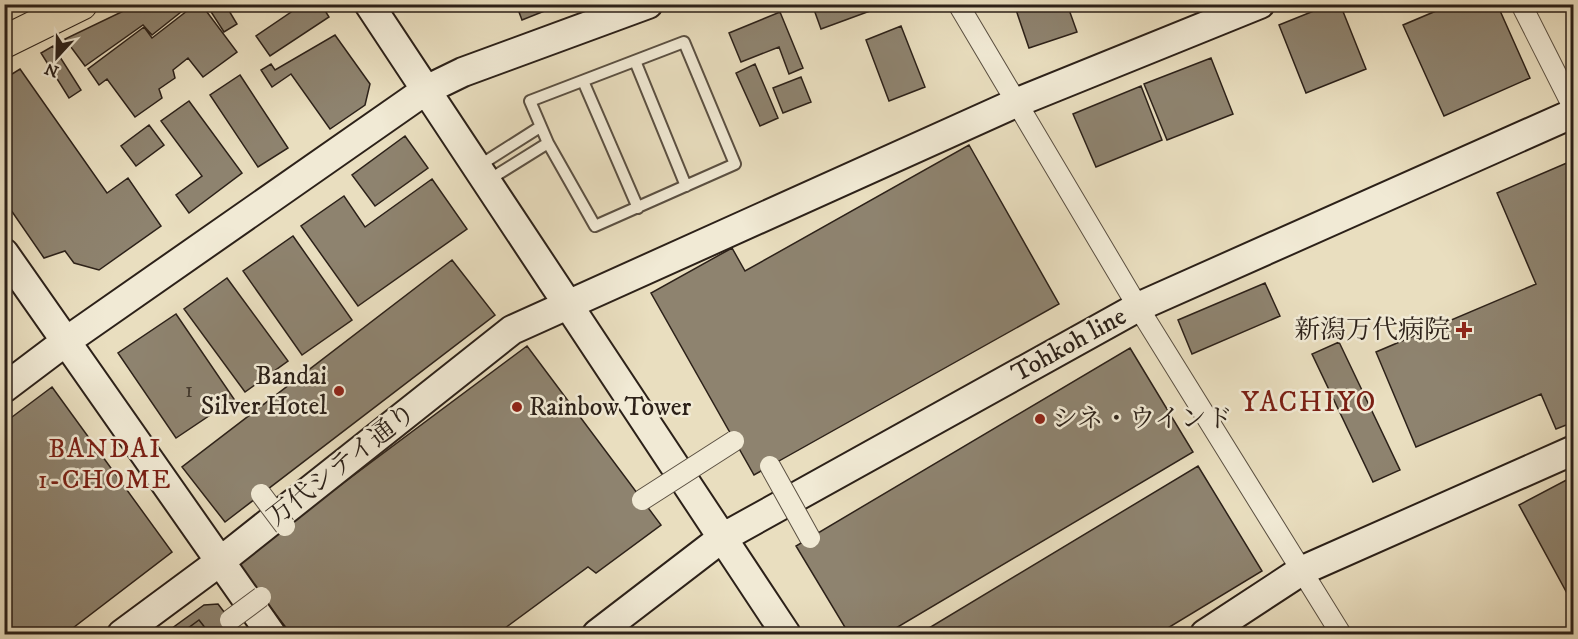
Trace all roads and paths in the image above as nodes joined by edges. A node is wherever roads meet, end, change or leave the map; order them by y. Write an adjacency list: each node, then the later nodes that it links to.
1 (81, 4): 7 (main road)
2 (369, 4): 10 (street)
3 (648, 4): 10 (street)
4 (958, 4): 11 (street)
5 (1260, 4): 11 (street, 万代シテイ通り)
6 (1521, 4): 12 (street)
7 (4, 42)
8 (635, 61): 9 (lane); 17 (lane); 17 (lane)
9 (583, 81): 14 (lane); 18 (lane)
10 (426, 90): 16 (street); 22 (street)
11 (1018, 102): 20 (street, 万代シテイ通り); 21 (street)
12 (1574, 109)
13 (1574, 114): 21 (street, Tohkoh line)
14 (540, 127): 15 (lane); 16 (lane)
15 (548, 143): 16 (lane); 18 (lane)
16 (482, 174): 20 (street)
17 (686, 186): 18 (lane)
18 (638, 208)
19 (4, 253): 22 (street)
20 (567, 304): 30 (street); 32 (street, 万代シテイ通り)
21 (1138, 307): 30 (street, Tohkoh line); 33 (street)
22 (65, 342): 23 (street); 32 (street)
23 (4, 388)
24 (734, 441): 28 (street, bridge)
25 (1574, 450): 33 (street)
26 (770, 466): 31 (street, bridge)
27 (261, 495): 29 (street, bridge)
28 (642, 500)
29 (285, 526)
30 (722, 538): 38 (street, Tohkoh line); 39 (street)
31 (810, 538)
32 (222, 560): 36 (street, 万代シテイ通り); 37 (street)
33 (1301, 571): 40 (street); 41 (street)
34 (261, 597): 35 (street, bridge)
35 (230, 621)
36 (122, 634)
37 (272, 634)
38 (597, 634)
39 (786, 634)
40 (1205, 634)
41 (1341, 634)

